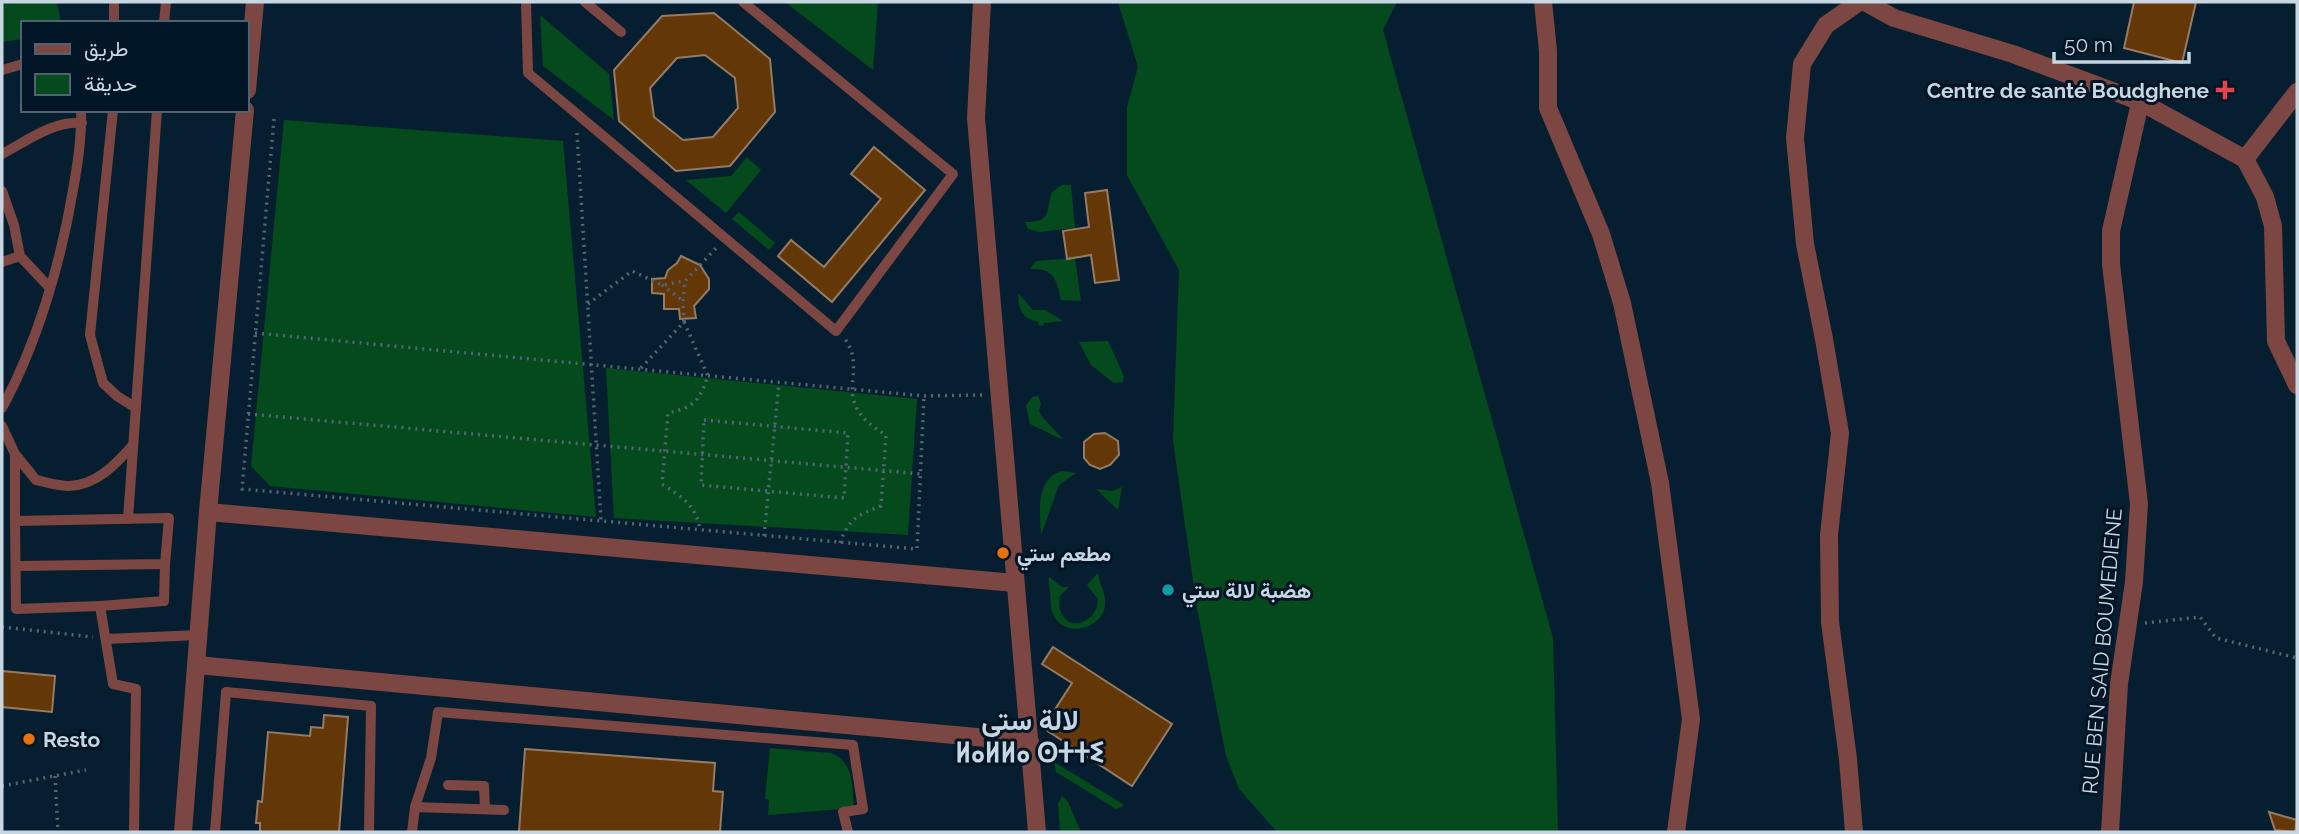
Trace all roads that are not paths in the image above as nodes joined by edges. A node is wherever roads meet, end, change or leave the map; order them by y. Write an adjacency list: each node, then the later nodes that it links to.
1 (114, 2): 13 (lane)
2 (166, 2): 14 (lane)
3 (255, 2): 18 (street)
4 (526, 2): 6 (lane)
5 (585, 2): 15 (lane)
6 (743, 2)
7 (982, 2): 43 (street)
8 (1543, 2): 60 (street)
9 (1859, 2): 61 (street)
10 (1865, 2): 12 (street)
11 (1885, 2): 12 (street)
12 (1894, 18): 20 (street)
13 (114, 21)
14 (164, 21)
15 (621, 32)
16 (21, 65): 17 (lane)
17 (2, 70)
18 (248, 79)
19 (2297, 92): 27 (street)
20 (2139, 101): 27 (street); 62 (street, RUE BEN SAID BOUMEDIENE)
21 (81, 112): 25 (lane)
22 (113, 112): 34 (lane)
23 (157, 112): 34 (lane)
24 (245, 112): 38 (street)
25 (82, 124): 26 (lane); 31 (lane)
26 (2, 154)
27 (2245, 159): 32 (street)
28 (2, 191): 29 (lane)
29 (20, 256): 30 (lane); 31 (lane)
30 (2, 262)
31 (50, 288): 33 (lane)
32 (2297, 385)
33 (2, 408)
34 (136, 408): 36 (lane)
35 (2, 426): 37 (lane)
36 (134, 444): 37 (lane); 39 (lane)
37 (15, 454): 40 (lane)
38 (208, 512): 43 (street); 45 (street)
39 (128, 519): 40 (lane); 41 (lane)
40 (15, 521): 42 (lane)
41 (165, 564): 42 (lane); 44 (lane)
42 (16, 566): 44 (lane)
43 (1015, 583): 48 (street)
44 (100, 606): 46 (lane)
45 (199, 635): 46 (lane); 47 (street)
46 (106, 639): 53 (lane)
47 (197, 665): 48 (street); 54 (street)
48 (1030, 743): 59 (street)
49 (448, 785): 51 (lane)
50 (415, 807): 51 (lane); 57 (lane); 58 (lane)
51 (485, 809): 52 (lane)
52 (504, 810)
53 (134, 832)
54 (183, 832)
55 (215, 832): 56 (lane)
56 (369, 832)
57 (412, 832)
58 (848, 832)
59 (1037, 832)
60 (1676, 832)
61 (1854, 832)
62 (2110, 832)

